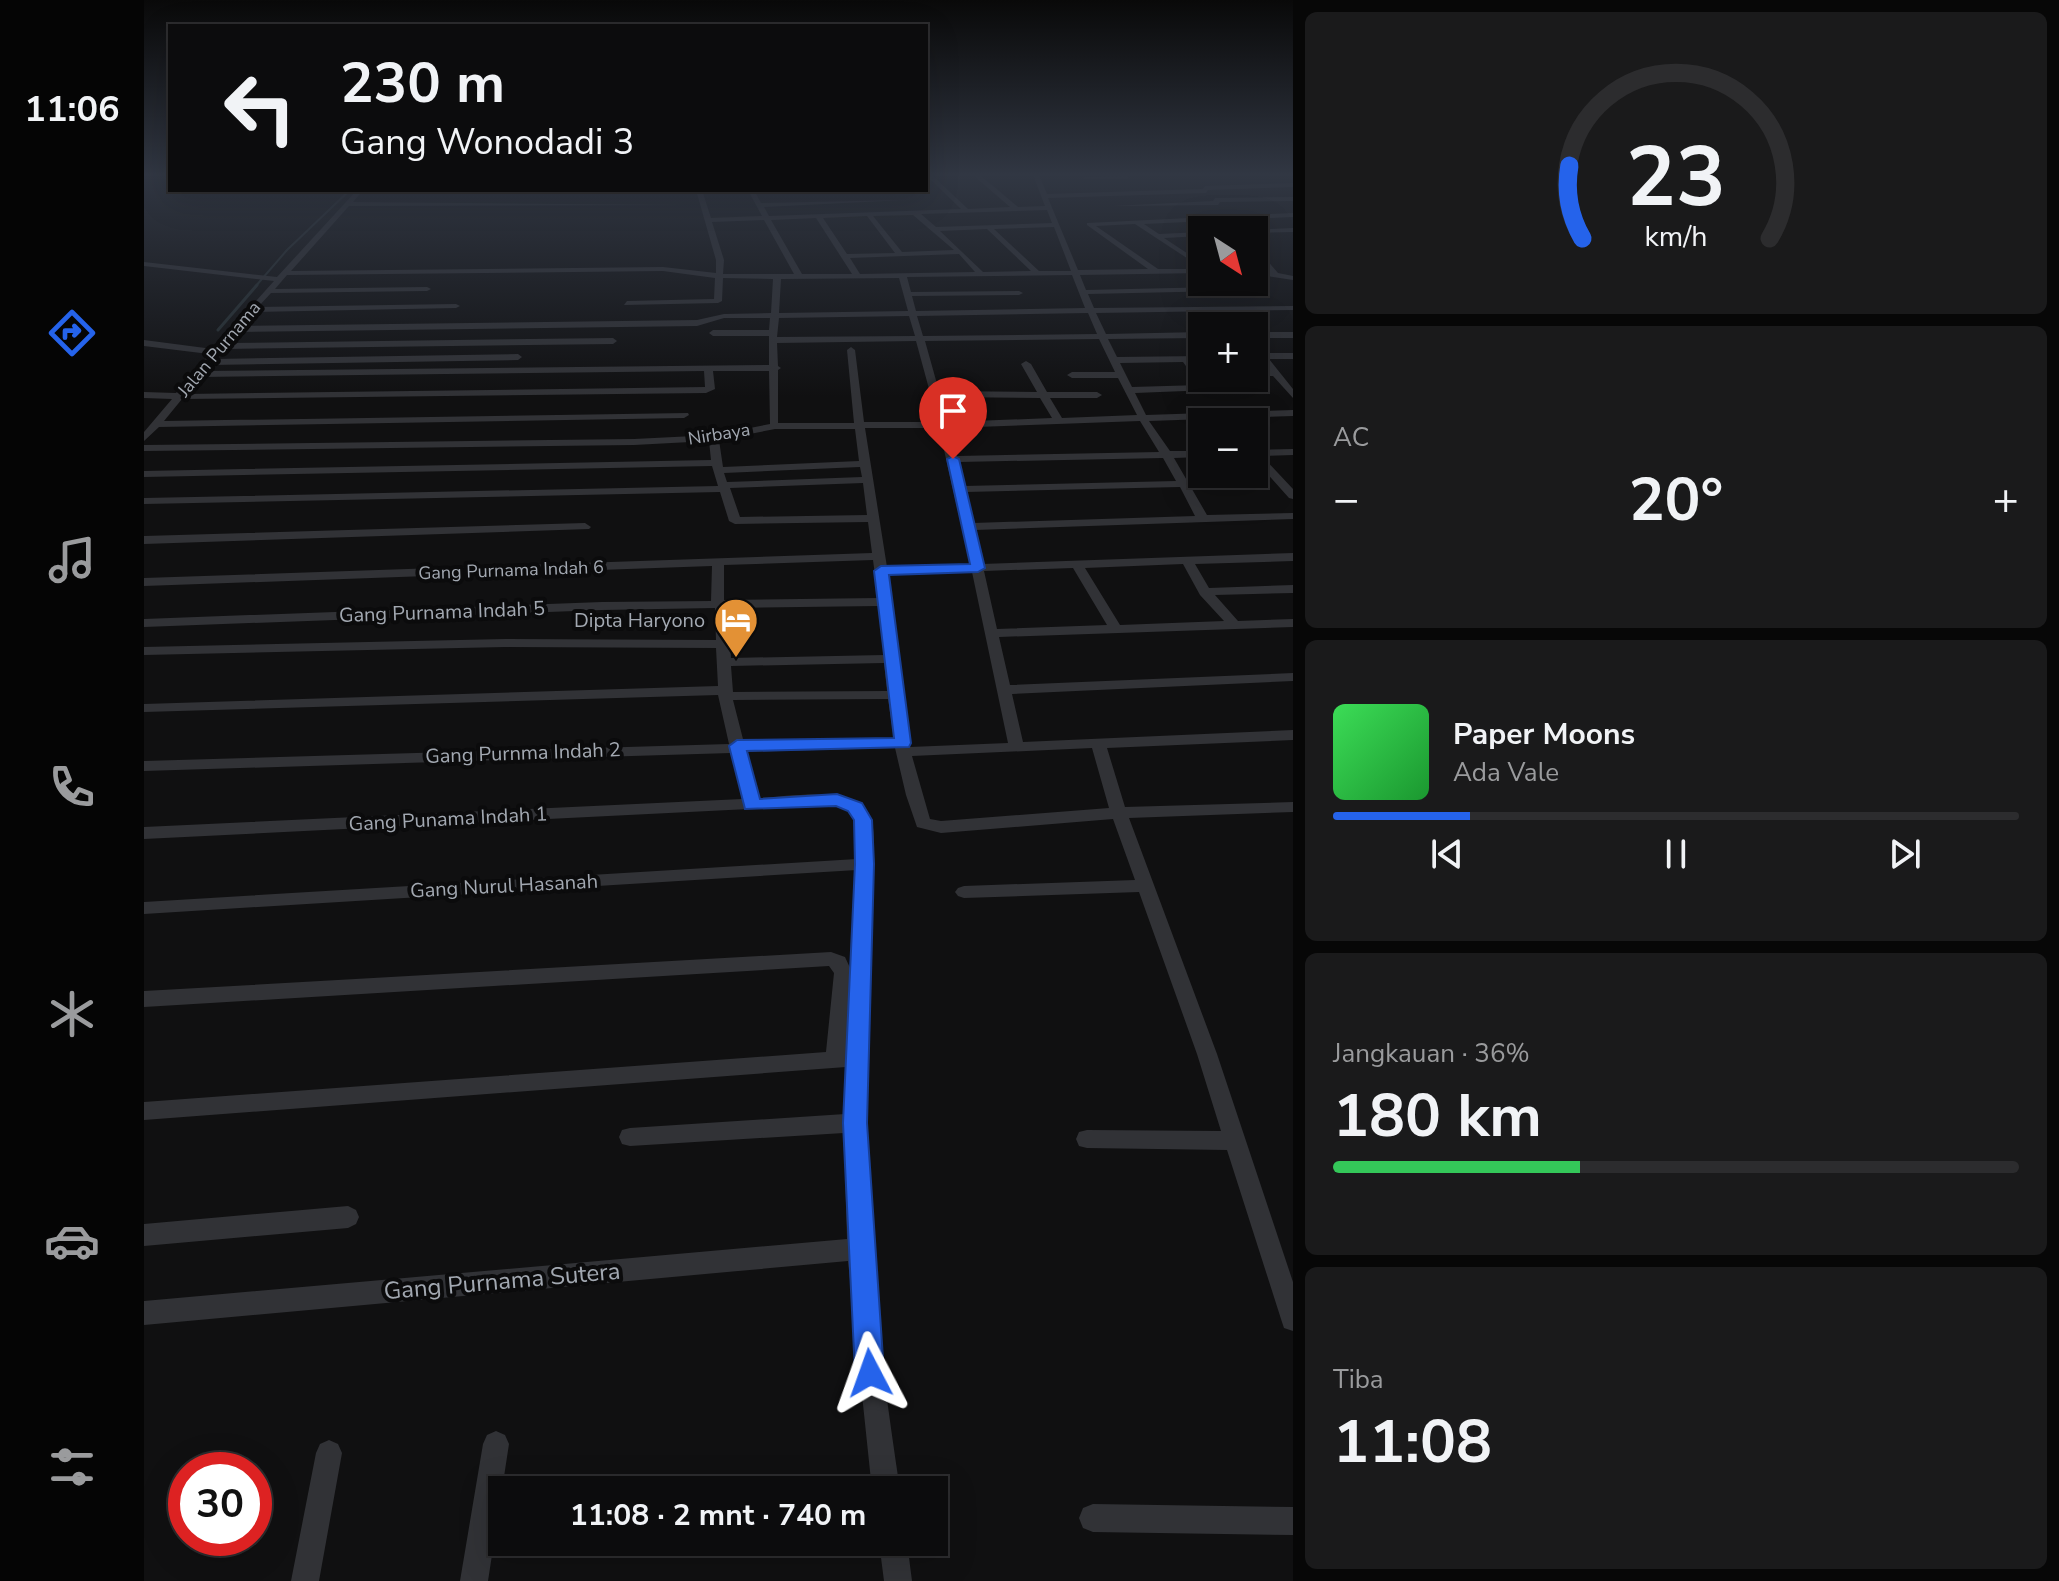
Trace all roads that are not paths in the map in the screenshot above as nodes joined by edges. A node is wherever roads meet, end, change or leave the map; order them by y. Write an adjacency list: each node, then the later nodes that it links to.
1 (307, 249): 26 (street, Jalan Purnama)
2 (717, 249): 24 (street)
3 (785, 249): 25 (street)
4 (841, 249): 12 (street)
5 (897, 249): 11 (street)
6 (958, 249): 10 (street)
7 (1011, 249): 18 (street)
8 (1065, 249): 19 (street)
9 (1124, 249): 16 (street)
10 (961, 252): 11 (street); 17 (street)
11 (902, 255): 12 (street)
12 (846, 256): 22 (street)
13 (144, 264): 26 (street)
14 (1268, 265): 21 (street)
15 (1188, 270): 16 (street)
16 (1155, 271): 19 (street)
17 (980, 273): 18 (street); 23 (street)
18 (1037, 273): 19 (street)
19 (1075, 273): 32 (street)
20 (1268, 273): 21 (street)
21 (1274, 273): 28 (street)
22 (857, 275): 23 (street); 25 (street)
23 (902, 275): 34 (street)
24 (721, 276): 26 (street); 27 (street); 35 (street)
25 (799, 276): 27 (street)
26 (281, 277): 31 (street, Jalan Purnama)
27 (777, 277): 41 (street)
28 (1293, 278)
29 (427, 289): 31 (street)
30 (1188, 290): 32 (street)
31 (268, 291): 38 (street, Jalan Purnama)
32 (1082, 292): 39 (street)
33 (1019, 293): 34 (street)
34 (909, 294): 40 (street)
35 (627, 303)
36 (456, 306): 38 (street)
37 (1293, 308): 39 (street)
38 (251, 310): 42 (street, Jalan Purnama)
39 (1091, 312): 40 (street); 48 (street)
40 (915, 314): 41 (street); 49 (street)
41 (776, 316): 42 (street); 47 (street)
42 (234, 329): 52 (street, Jalan Purnama)
43 (713, 333): 47 (street)
44 (1188, 335): 48 (street)
45 (1268, 335): 46 (street)
46 (1293, 335)
47 (774, 336): 49 (street); 63 (street)
48 (1104, 336): 49 (street); 57 (street)
49 (921, 338): 70 (street)
50 (613, 341): 52 (street)
51 (144, 343): 52 (street)
52 (217, 349): 59 (street, Jalan Purnama)
53 (851, 350): 83 (street)
54 (1268, 356): 55 (street)
55 (1293, 356)
56 (518, 357): 59 (street)
57 (1115, 360): 58 (street); 68 (street)
58 (1186, 360): 69 (street)
59 (207, 362): 66 (street, Jalan Purnama)
60 (1026, 364): 71 (street)
61 (1268, 365): 65 (street)
62 (708, 367): 63 (street); 66 (street); 75 (street)
63 (776, 368): 81 (street)
64 (1268, 373): 65 (street)
65 (1277, 373): 74 (street)
66 (198, 374): 75 (street, Jalan Purnama)
67 (1072, 375): 68 (street)
68 (1121, 375): 69 (street)
69 (1130, 390): 78 (street)
70 (936, 394): 71 (street); 82 (street)
71 (1044, 394): 73 (street); 79 (street)
72 (144, 395): 75 (street)
73 (1097, 395)
74 (1293, 395)
75 (178, 396): 80 (street, Jalan Purnama)
76 (1293, 413): 78 (street, Nirbaya)
77 (684, 415): 80 (street)
78 (1144, 419): 79 (street, Nirbaya); 91 (street)
79 (1059, 422): 82 (street, Nirbaya)
80 (154, 424): 84 (street, Jalan Purnama)
81 (774, 424): 83 (street, Nirbaya); 85 (street, Nirbaya)
82 (944, 425): 83 (street, Nirbaya); 92 (street)
83 (858, 426): 93 (street)
84 (144, 438)
85 (714, 438): 86 (street, Nirbaya); 94 (street)
86 (411, 445): 87 (street, Nirbaya); 96 (street)
87 (144, 448)
88 (1293, 452): 89 (street)
89 (1268, 453)
90 (1188, 454): 91 (street)
91 (1167, 455): 92 (street); 99 (street)
92 (953, 459): 101 (street)
93 (866, 464): 94 (street); 98 (street)
94 (718, 466): 96 (street); 100 (street)
95 (1268, 468): 103 (street)
96 (404, 469): 97 (street); 102 (street)
97 (144, 474)
98 (868, 480): 100 (street); 106 (street)
99 (1182, 484): 101 (street); 107 (street)
100 (724, 487): 102 (street); 106 (street)
101 (960, 489): 109 (street)
102 (396, 496): 104 (street)
103 (1293, 496)
104 (144, 501)
105 (1293, 516): 107 (street)
106 (873, 518): 114 (street)
107 (1203, 519): 109 (street)
108 (585, 527): 110 (street)
109 (969, 527): 116 (street)
110 (144, 540)
111 (1293, 557): 112 (street, Gang Purnama Indah 6)
112 (1187, 561): 115 (street, Gang Purnama Indah 6); 119 (street)
113 (718, 562): 114 (street, Gang Purnama Indah 6); 117 (street, Gang Purnama Indah 6); 121 (street)
114 (880, 563): 116 (street, Gang Purnama Indah 6); 120 (street)
115 (1078, 566): 116 (street, Gang Purnama Indah 6); 125 (street)
116 (978, 568): 126 (street)
117 (144, 582)
118 (1293, 589): 119 (street)
119 (1205, 592): 124 (street)
120 (885, 602): 121 (street, Gang Purnama Indah 5); 129 (street)
121 (719, 603): 122 (street, Gang Purnama Indah 5); 127 (street)
122 (144, 623)
123 (1293, 623): 124 (street)
124 (1234, 625): 125 (street)
125 (1116, 629): 126 (street)
126 (993, 633): 132 (street)
127 (722, 644): 128 (street); 130 (street)
128 (144, 651)
129 (892, 659): 130 (street); 134 (street)
130 (723, 662): 133 (street)
131 (1293, 677): 132 (street)
132 (1005, 690): 140 (street)
133 (725, 693): 134 (street); 135 (street); 138 (street)
134 (897, 695): 139 (street)
135 (144, 708)
136 (1293, 735): 137 (street, Gang Purnma Indah 2)
137 (1098, 744): 140 (street, Gang Purnma Indah 2); 144 (street)
138 (737, 746): 139 (street, Gang Purnma Indah 2); 141 (street, Gang Purnma Indah 2); 142 (street)
139 (903, 747): 140 (street, Gang Purnma Indah 2); 144 (street)
140 (1017, 748)
141 (144, 766)
142 (752, 805): 145 (street, Gang Punama Indah 1); 146 (street, Gang Punama Indah 1)
143 (1293, 807): 144 (street)
144 (1119, 813): 147 (street)
145 (144, 833)
146 (865, 864): 149 (street, Gang Nurul Hasanah); 151 (street)
147 (1146, 886): 148 (street); 157 (street)
148 (964, 892)
149 (144, 908)
150 (144, 999): 152 (street)
151 (858, 1059): 152 (street); 154 (street)
152 (835, 1060): 153 (street)
153 (144, 1111)
154 (855, 1123): 155 (street); 160 (street)
155 (630, 1137)
156 (1087, 1139): 157 (street)
157 (1233, 1141): 162 (street)
158 (348, 1217): 159 (street)
159 (144, 1235)
160 (861, 1249): 161 (street, Gang Purnama Sutera); 165 (street)
161 (144, 1313)
162 (1293, 1319)
163 (496, 1444): 170 (street)
164 (329, 1453): 169 (street)
165 (884, 1476)
166 (1093, 1518): 167 (street)
167 (1293, 1521)
168 (895, 1556): 171 (street)
169 (305, 1581)
170 (474, 1581)
171 (898, 1581)

